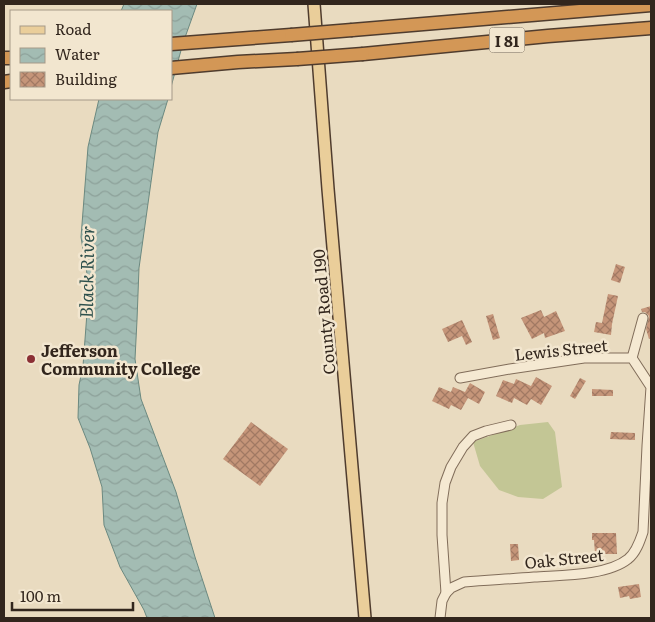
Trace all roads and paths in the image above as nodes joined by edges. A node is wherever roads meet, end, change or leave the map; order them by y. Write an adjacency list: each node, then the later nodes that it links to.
1 (314, 4): 12 (main road, County Road 190)
2 (651, 5): 4 (highway, I 81, bridge)
3 (651, 28): 5 (highway, I 81, bridge)
4 (172, 44)
5 (172, 68)
6 (643, 318): 7 (street)
7 (632, 358): 8 (street, Lewis Street); 10 (street, Lewis Street)
8 (460, 378)
9 (511, 425): 11 (street)
10 (647, 446): 11 (street, Oak Street)
11 (446, 593): 13 (street)
12 (365, 618)
13 (440, 618)

